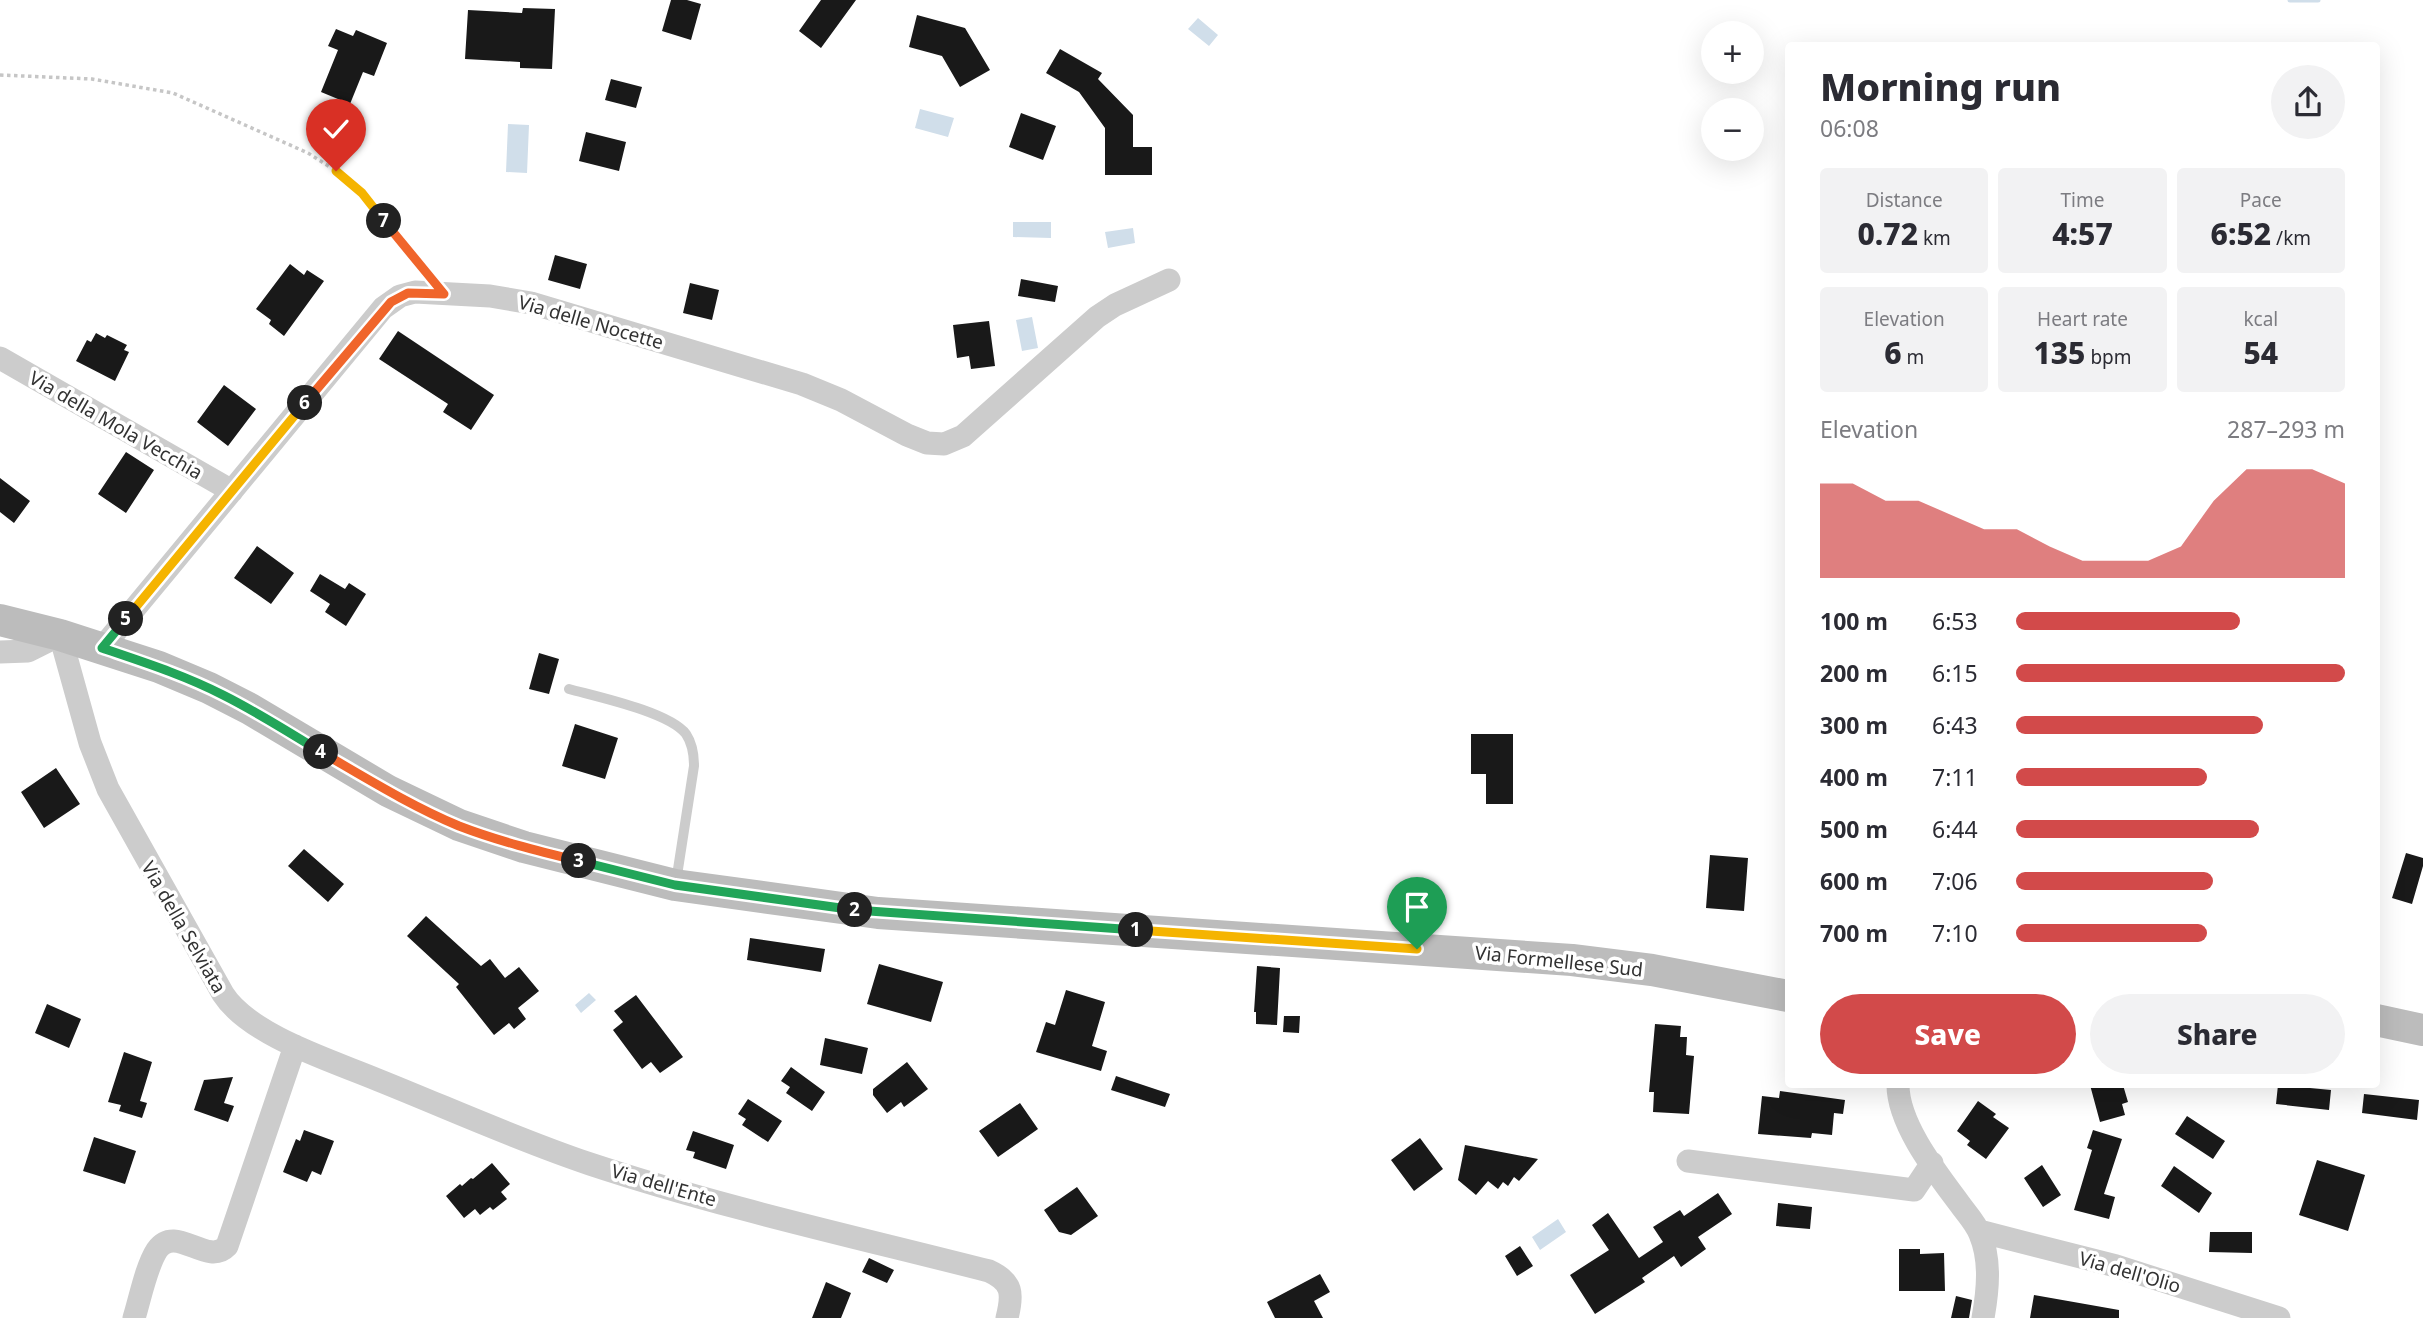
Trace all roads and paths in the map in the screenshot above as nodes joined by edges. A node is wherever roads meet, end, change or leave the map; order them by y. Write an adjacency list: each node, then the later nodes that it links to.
1 (0, 75): 3 (path)
2 (1169, 280): 3 (street, Via delle Nocette)
3 (444, 294): 5 (street, Via delle Nocette)
4 (0, 358): 5 (street, Via della Mola Vecchia)
5 (232, 491): 8 (street, Via delle Nocette)
6 (0, 620): 7 (street, Via Formellese Sud)
7 (60, 635): 8 (street, Via Formellese Sud); 9 (street); 15 (street, Via della Selviata)
8 (102, 648): 11 (street, Via Formellese Sud)
9 (0, 652)
10 (569, 689): 11 (lane)
11 (675, 885): 12 (street, Via Formellese Sud)
12 (1785, 995)
13 (2380, 1021): 14 (street)
14 (2423, 1030)
15 (295, 1046): 22 (street); 23 (street, Via dell'Ente)
16 (1898, 1088): 18 (street)
17 (1688, 1161): 19 (street)
18 (1932, 1163): 19 (street); 20 (street)
19 (1914, 1190): 20 (street)
20 (1958, 1202): 21 (street)
21 (1979, 1231): 24 (street); 25 (street, Via dell'Olio)
22 (134, 1318)
23 (1007, 1318)
24 (1983, 1318)
25 (2279, 1318)

